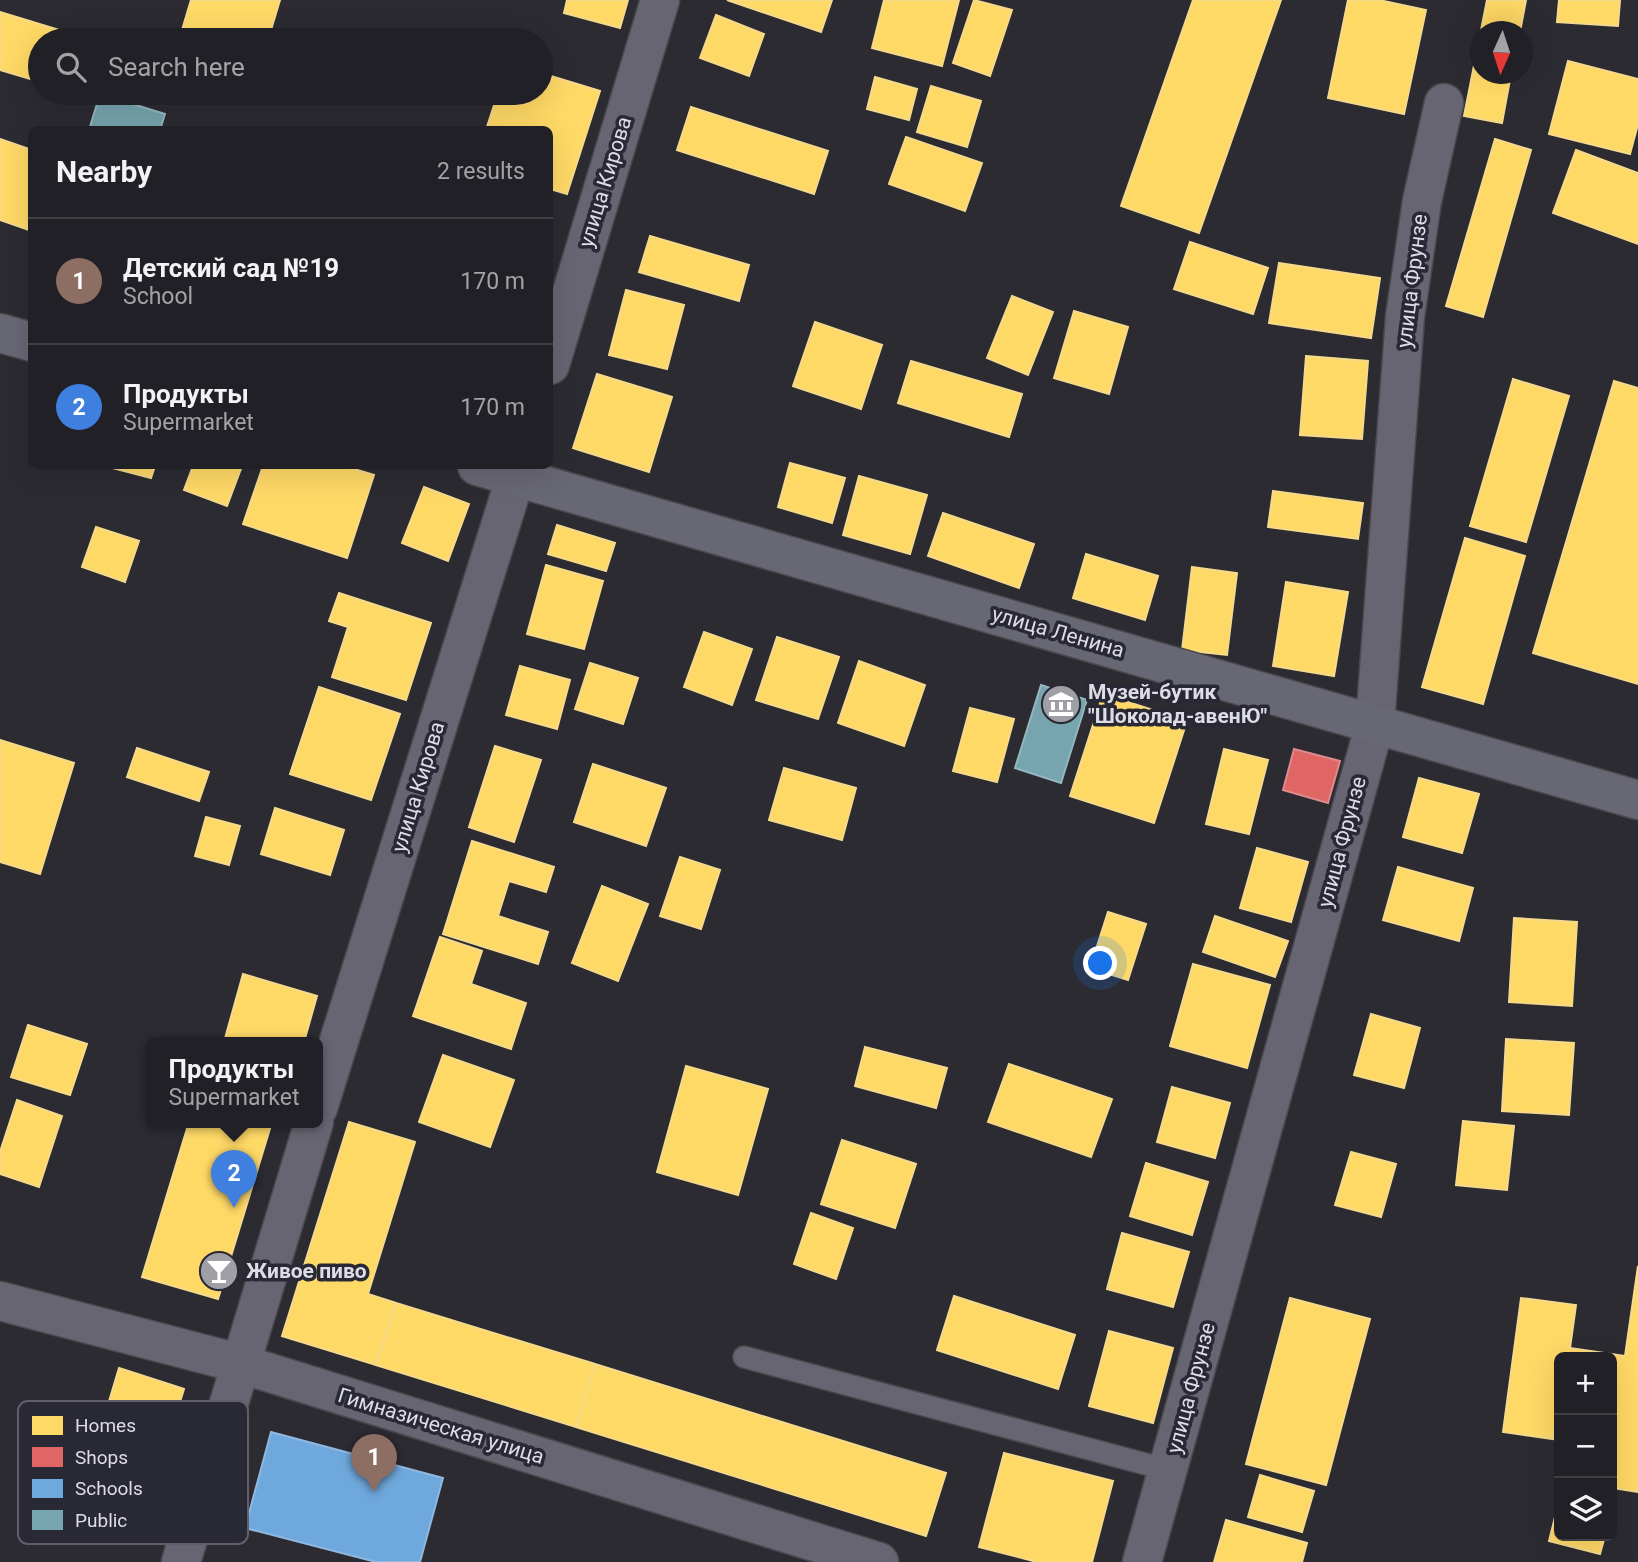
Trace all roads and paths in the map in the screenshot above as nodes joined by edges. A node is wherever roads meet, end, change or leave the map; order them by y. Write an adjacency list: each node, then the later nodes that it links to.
1 (660, 0): 5 (street, улица Кирова)
2 (1444, 103): 7 (street, улица Фрунзе)
3 (0, 334): 4 (main road)
4 (28, 341)
5 (553, 355)
6 (517, 471): 7 (main road, улица Ленина); 9 (street, улица Кирова)
7 (1375, 724): 8 (main road, улица Ленина); 15 (street, улица Фрунзе)
8 (1638, 800)
9 (323, 1092)
10 (312, 1128): 13 (street)
11 (0, 1301): 13 (street, Гимназическая улица)
12 (744, 1357): 15 (lane)
13 (238, 1363): 14 (street); 18 (street, Гимназическая улица)
14 (227, 1401)
15 (1168, 1470): 19 (street, улица Фрунзе)
16 (186, 1544): 17 (street)
17 (181, 1562)
18 (879, 1562)
19 (1142, 1562)

